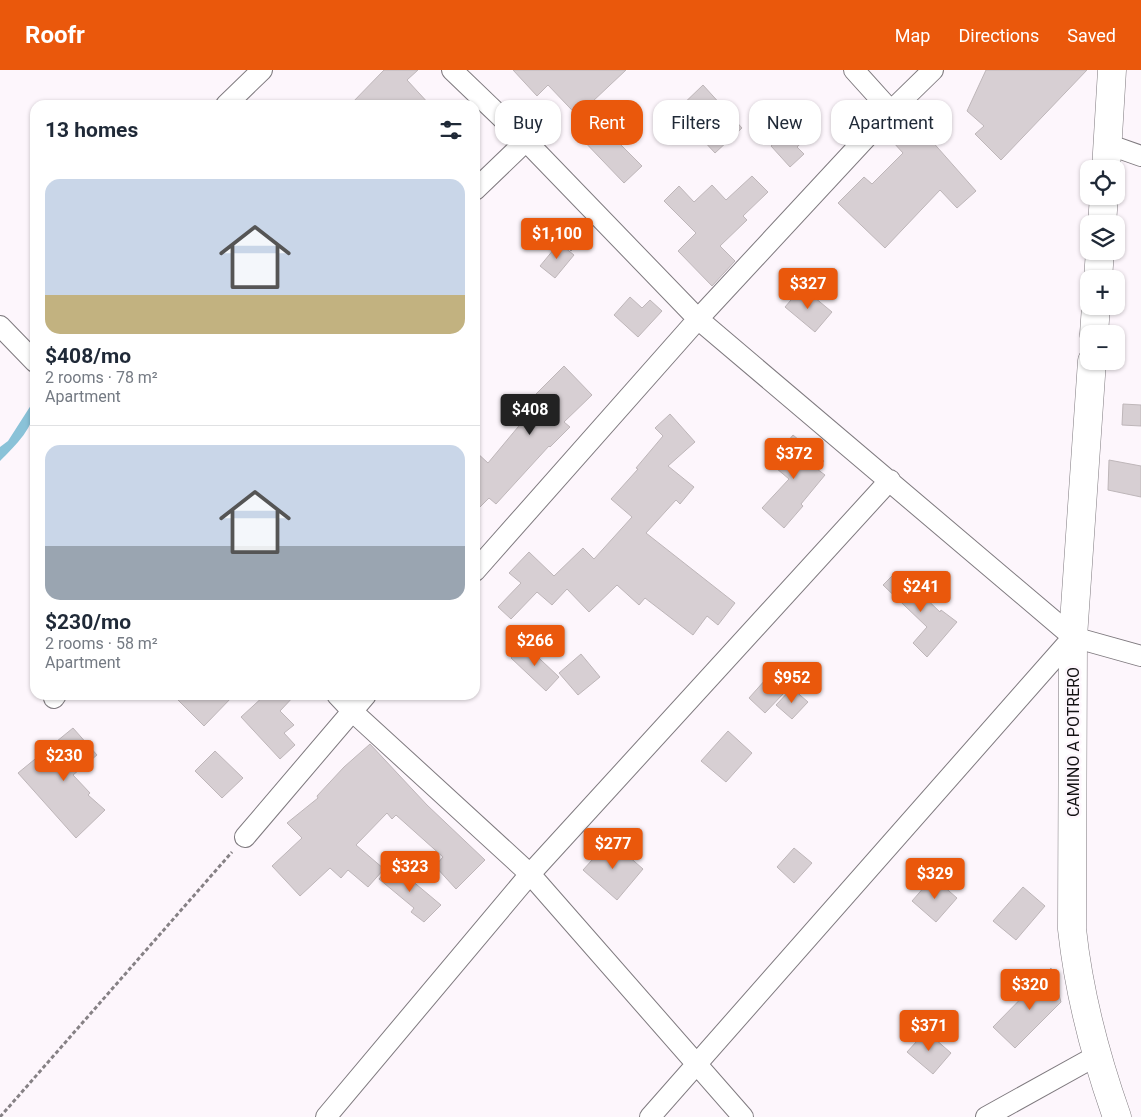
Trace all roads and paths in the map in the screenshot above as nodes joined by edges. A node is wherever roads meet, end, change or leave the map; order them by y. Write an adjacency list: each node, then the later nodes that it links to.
1 (262, 70): 6 (street)
2 (452, 70): 9 (street)
3 (854, 70): 7 (street)
4 (933, 70): 8 (street)
5 (1112, 70): 14 (street)
6 (231, 100)
7 (881, 100)
8 (902, 100)
9 (495, 111)
10 (522, 145): 15 (street)
11 (530, 145): 16 (street)
12 (859, 145): 16 (street)
13 (1141, 156): 14 (street)
14 (1106, 157)
15 (480, 185)
16 (698, 319): 20 (street); 21 (street)
17 (0, 326): 18 (street)
18 (30, 357)
19 (1091, 370): 22 (street, CAMINO A POTRERO)
20 (890, 480): 22 (street); 28 (street)
21 (480, 566)
22 (1073, 636): 23 (street); 29 (street, CAMINO A POTRERO); 30 (street)
23 (1141, 656)
24 (342, 700): 26 (street)
25 (362, 700): 26 (street)
26 (352, 711): 27 (street); 28 (street)
27 (246, 837): 31 (path)
28 (530, 874): 30 (street); 32 (street)
29 (1096, 1056): 35 (street); 36 (street, CAMINO A POTRERO)
30 (696, 1064): 33 (street); 34 (street)
31 (0, 1117)
32 (326, 1117)
33 (650, 1117)
34 (743, 1117)
35 (986, 1117)
36 (1117, 1117)

